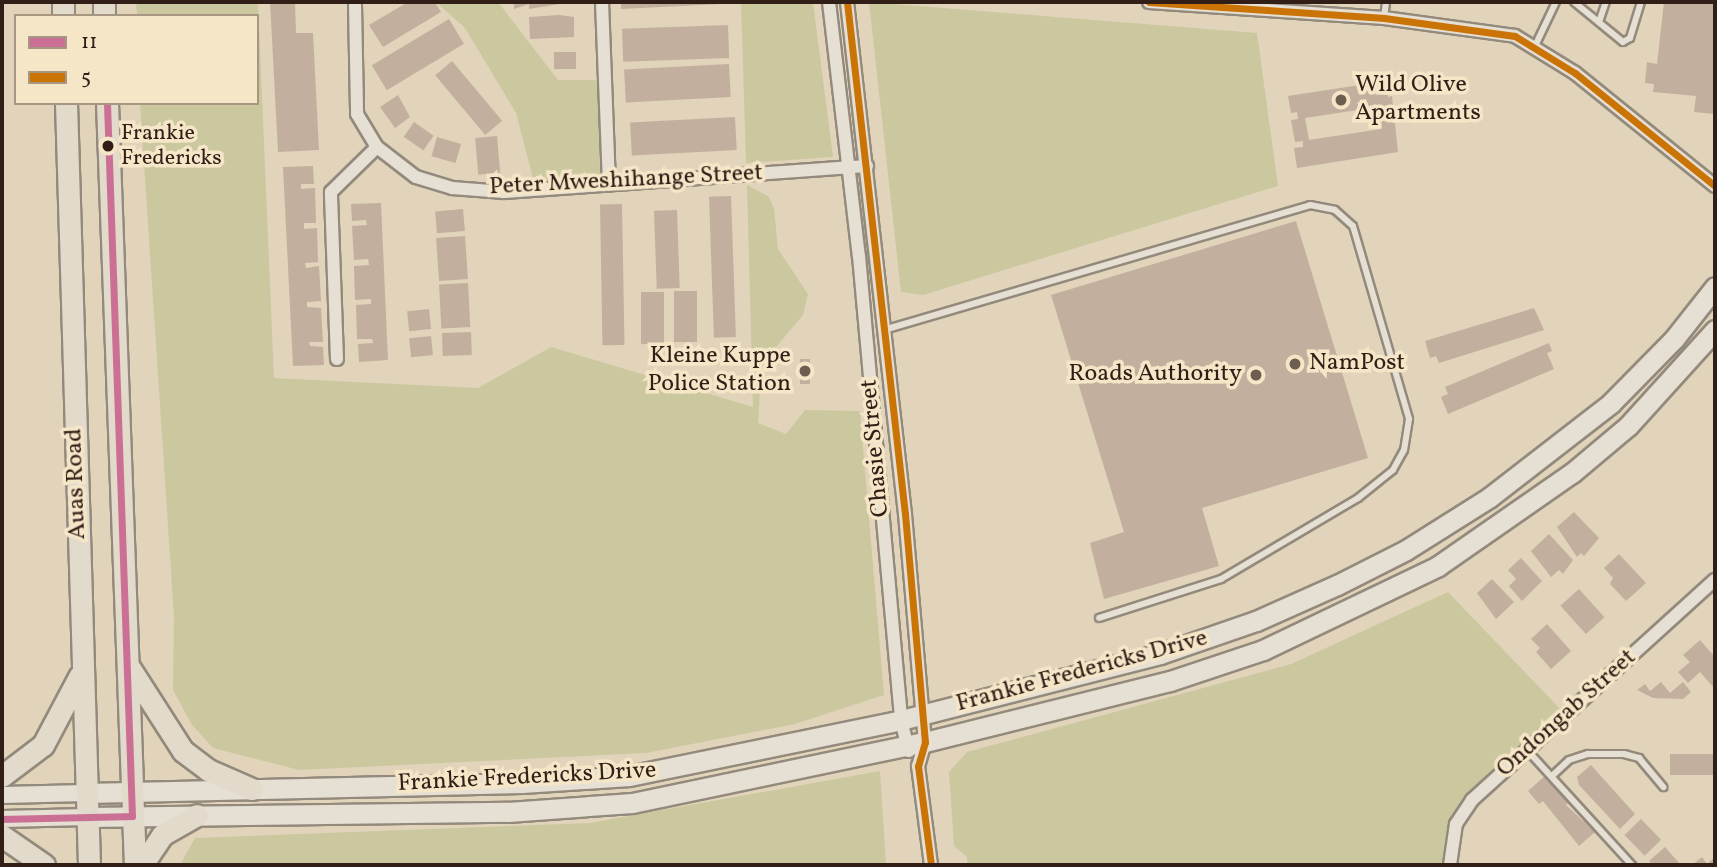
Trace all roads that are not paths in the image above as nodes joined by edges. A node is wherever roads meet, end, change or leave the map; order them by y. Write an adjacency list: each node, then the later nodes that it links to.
1 (602, 2): 19 (street)
2 (830, 2): 18 (street, Chasie Street)
3 (847, 2): 17 (street, Chasie Street)
4 (1149, 2): 11 (street)
5 (1386, 2): 11 (lane)
6 (1556, 2): 13 (lane)
7 (1574, 2): 12 (lane)
8 (1605, 2): 12 (lane)
9 (1641, 2): 12 (lane)
10 (355, 5): 16 (street, Peter Mweshihange Street)
11 (1384, 18): 13 (street)
12 (1599, 22)
13 (1535, 46): 20 (street)
14 (66, 105): 28 (highway, Auas Road)
15 (107, 105): 27 (highway, Auas Road)
16 (377, 147): 19 (street, Peter Mweshihange Street); 24 (street)
17 (867, 166): 18 (street, Peter Mweshihange Street); 22 (street, Chasie Street)
18 (848, 167): 19 (street, Peter Mweshihange Street); 30 (street, Chasie Street)
19 (609, 183)
20 (1715, 186)
21 (1715, 287): 29 (main road, Frankie Fredericks Drive)
22 (887, 329): 26 (lane); 29 (street, Chasie Street)
23 (1715, 330): 31 (main road, Frankie Fredericks Drive)
24 (337, 359)
25 (1715, 580): 32 (street, Ondongab Street)
26 (1099, 618)
27 (126, 663): 36 (highway); 37 (highway, Auas Road)
28 (82, 670): 33 (highway); 38 (highway, Auas Road)
29 (921, 715): 30 (main road, Frankie Fredericks Drive); 31 (street, Chasie Street)
30 (901, 720): 31 (street, Chasie Street); 36 (main road, Frankie Fredericks Drive)
31 (916, 744): 40 (main road, Frankie Fredericks Drive); 49 (street, Chasie Street)
32 (1527, 750): 34 (lane); 50 (street, Ondongab Street)
33 (2, 776)
34 (1552, 776): 35 (lane); 51 (lane)
35 (1663, 787)
36 (252, 789): 37 (main road, Frankie Fredericks Drive)
37 (131, 792): 38 (main road, Frankie Fredericks Drive); 41 (highway, Auas Road)
38 (86, 793): 39 (street); 42 (highway, Auas Road)
39 (2, 795)
40 (197, 815): 41 (main road, Frankie Fredericks Drive); 48 (highway)
41 (132, 816): 42 (main road, Frankie Fredericks Drive); 47 (highway, Auas Road)
42 (87, 817): 43 (street); 46 (highway, Auas Road)
43 (2, 819)
44 (2, 836): 45 (highway)
45 (44, 865)
46 (89, 865)
47 (135, 865)
48 (142, 865)
49 (931, 865)
50 (1450, 865)
51 (1632, 865)

